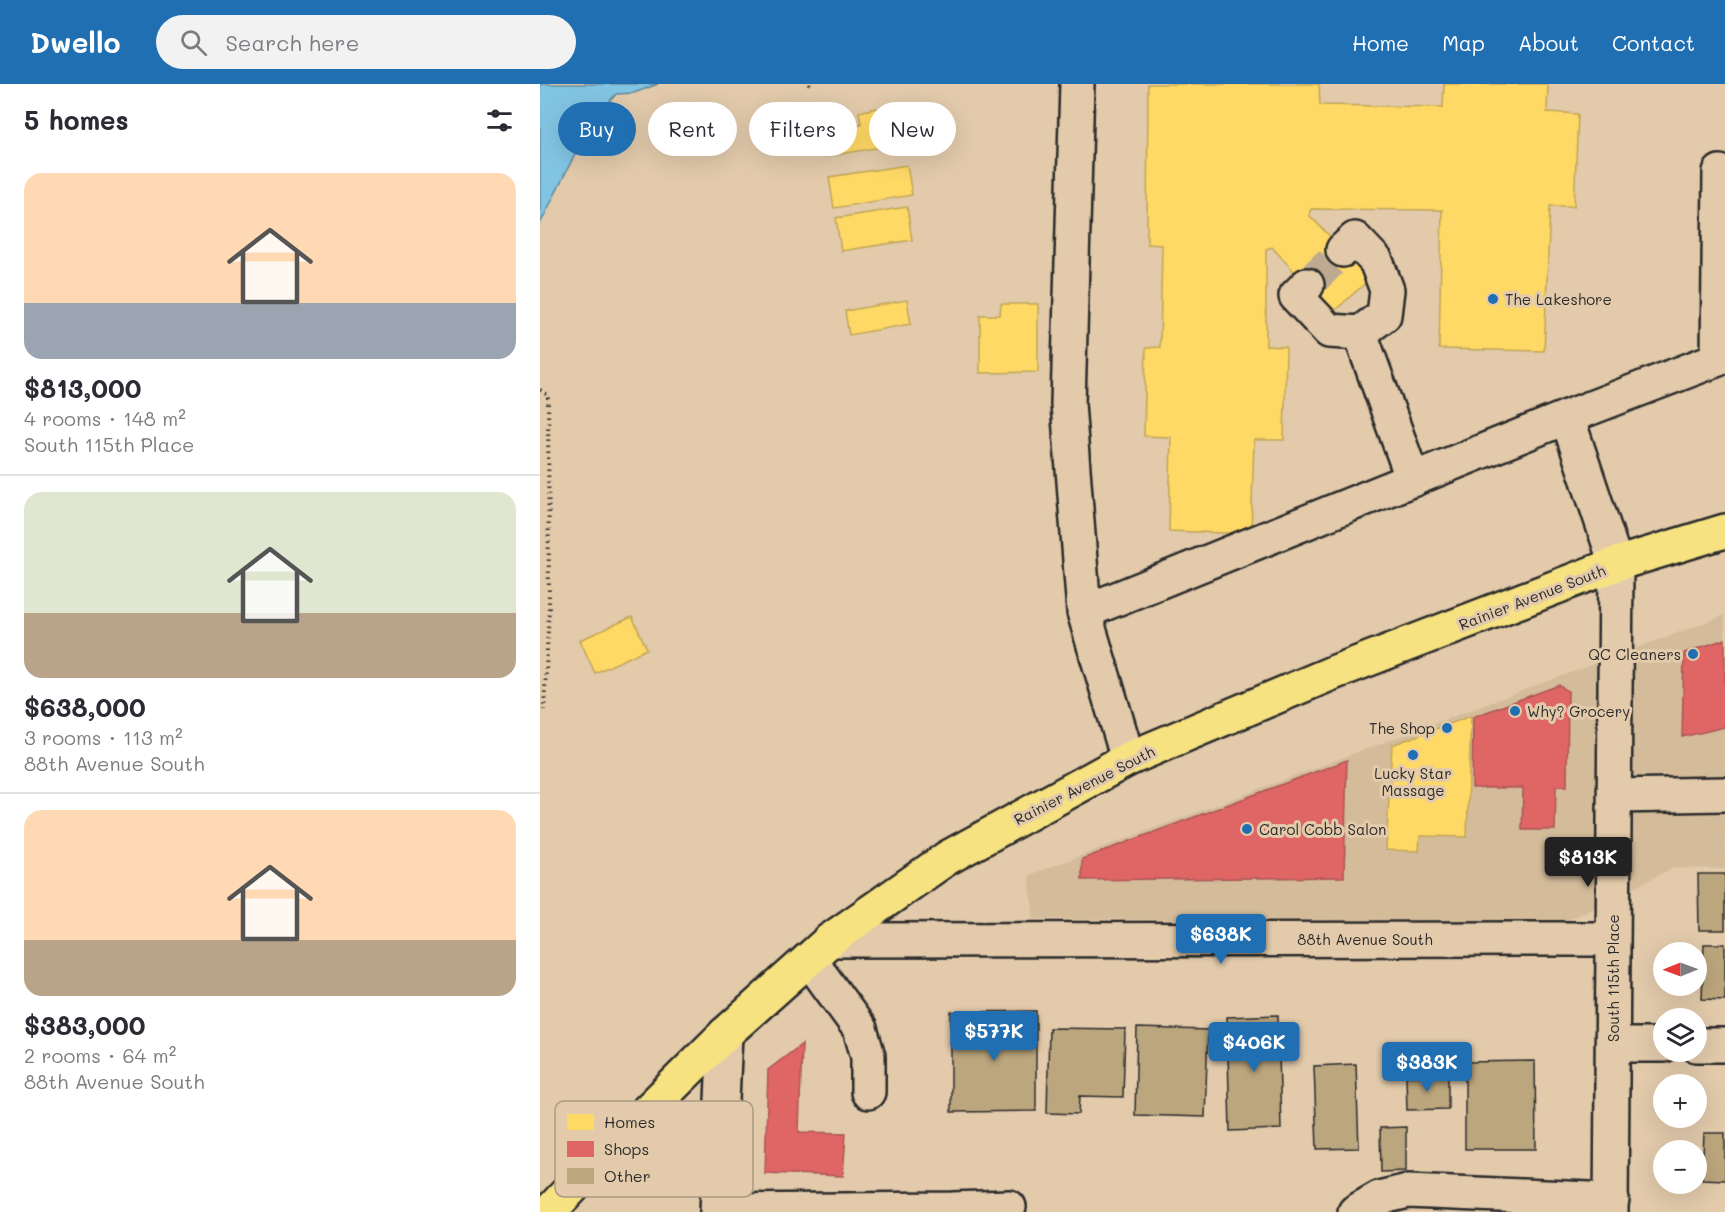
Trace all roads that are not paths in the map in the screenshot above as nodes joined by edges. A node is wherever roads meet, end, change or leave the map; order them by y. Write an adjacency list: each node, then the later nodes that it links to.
1 (1077, 84): 10 (street)
2 (1720, 172): 6 (street)
3 (1343, 250): 5 (street)
4 (1307, 285): 5 (street)
5 (1360, 333): 7 (street)
6 (1567, 417): 7 (street); 9 (street, South 115th Place)
7 (1413, 480): 10 (street)
8 (1725, 531): 9 (main road, Rainier Avenue South)
9 (1616, 564): 11 (main road, Rainier Avenue South); 13 (street, South 115th Place)
10 (1084, 612): 11 (street)
11 (1128, 759): 15 (main road, Rainier Avenue South)
12 (1725, 794): 13 (street)
13 (1614, 796): 14 (street, South 115th Place)
14 (1613, 939): 15 (street, 88th Avenue South); 17 (street, South 115th Place)
15 (820, 949): 16 (main road, Rainier Avenue South); 21 (street)
16 (725, 1034): 22 (main road, Rainier Avenue South); 23 (street)
17 (1613, 1045): 18 (street); 25 (street, South 115th Place)
18 (1653, 1045)
19 (1707, 1045): 20 (street)
20 (1725, 1045)
21 (868, 1092)
22 (659, 1101)
23 (722, 1101)
24 (564, 1197): 28 (main road, Rainier Avenue South)
25 (1612, 1206): 29 (street)
26 (1009, 1207): 27 (street)
27 (717, 1211)
28 (549, 1212)
29 (1355, 1212)

